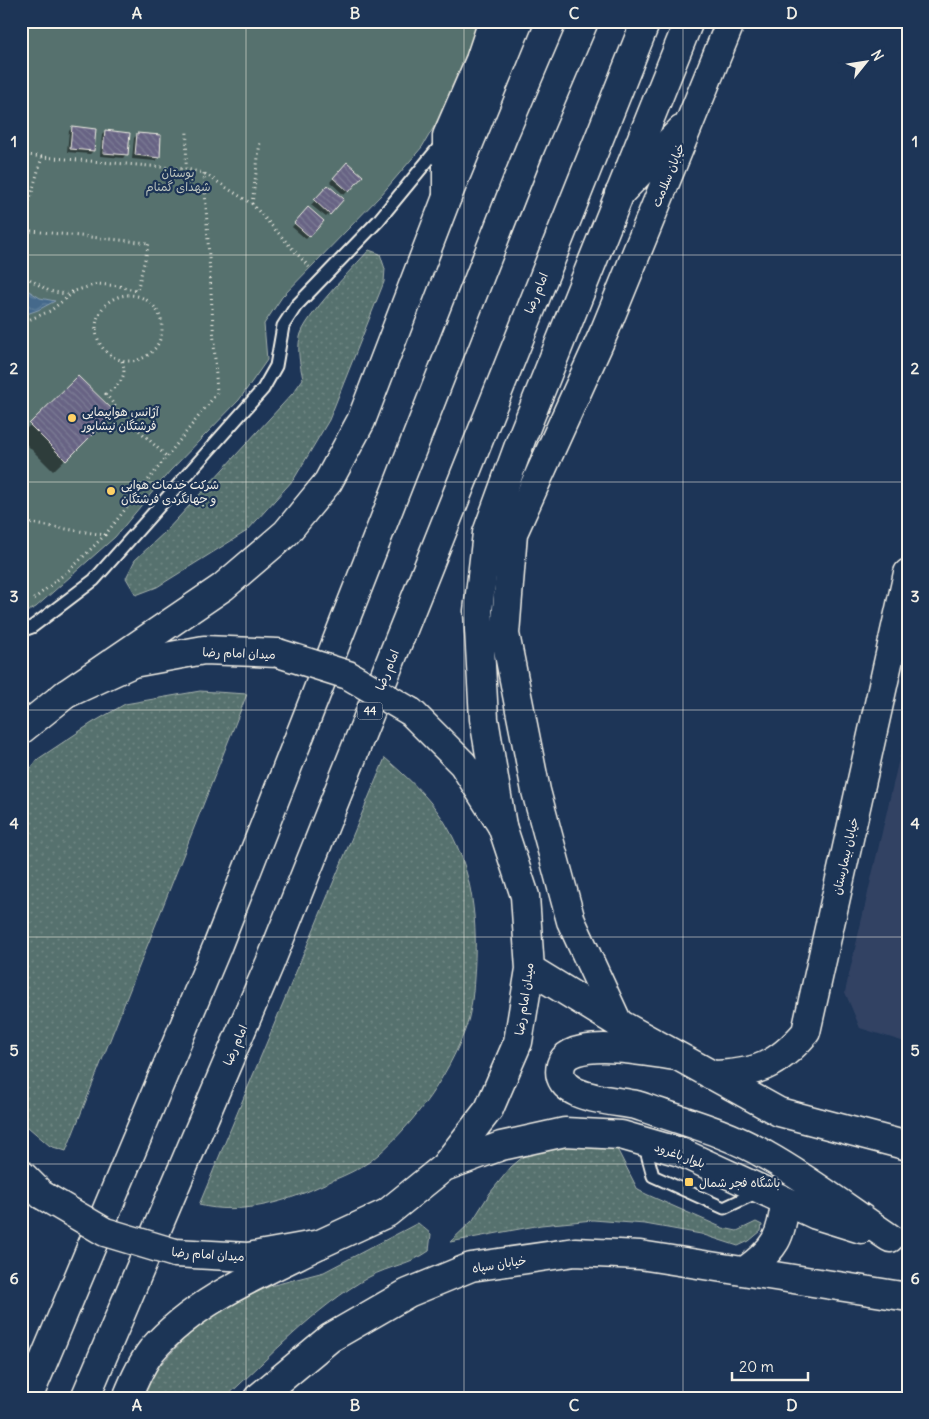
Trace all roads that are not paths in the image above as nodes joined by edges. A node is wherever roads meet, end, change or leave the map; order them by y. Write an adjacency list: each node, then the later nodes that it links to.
1 (493, 21): 8 (main road)
2 (519, 21): 10 (main road)
3 (584, 21): 29 (main road)
4 (646, 21): 30 (main road, امام رضا / 44)
5 (689, 21): 9 (main road)
6 (731, 21): 7 (main road, خیابان سلامت)
7 (691, 120): 9 (main road); 18 (main road, خیابان سلامت)
8 (447, 136): 10 (main road); 12 (lane)
9 (618, 195): 16 (main road)
10 (447, 197): 13 (main road)
11 (908, 573): 20 (main road, خیابان بیمارستان)
12 (21, 631)
13 (59, 700): 14 (main road); 15 (main road, میدان امام رضا); 16 (main road, میدان امام رضا, bridge)
14 (21, 712)
15 (21, 730)
16 (502, 826): 17 (main road, میدان امام رضا)
17 (530, 970): 18 (main road); 22 (main road, میدان امام رضا)
18 (618, 1023): 19 (main road)
19 (676, 1056): 20 (main road); 25 (main road)
20 (711, 1075): 21 (main road)
21 (908, 1146)
22 (444, 1167): 24 (main road, بلوار باغرود); 26 (main road, میدان امام رضا)
23 (21, 1174): 26 (main road, میدان امام رضا, bridge)
24 (773, 1195): 25 (main road, بلوار باغرود); 27 (main road)
25 (899, 1241)
26 (320, 1244): 31 (main road)
27 (746, 1270): 28 (main road, خیابان سپاه); 32 (main road, خیابان سپاه)
28 (908, 1297)
29 (28, 1398)
30 (85, 1398)
31 (126, 1398)
32 (258, 1398)

